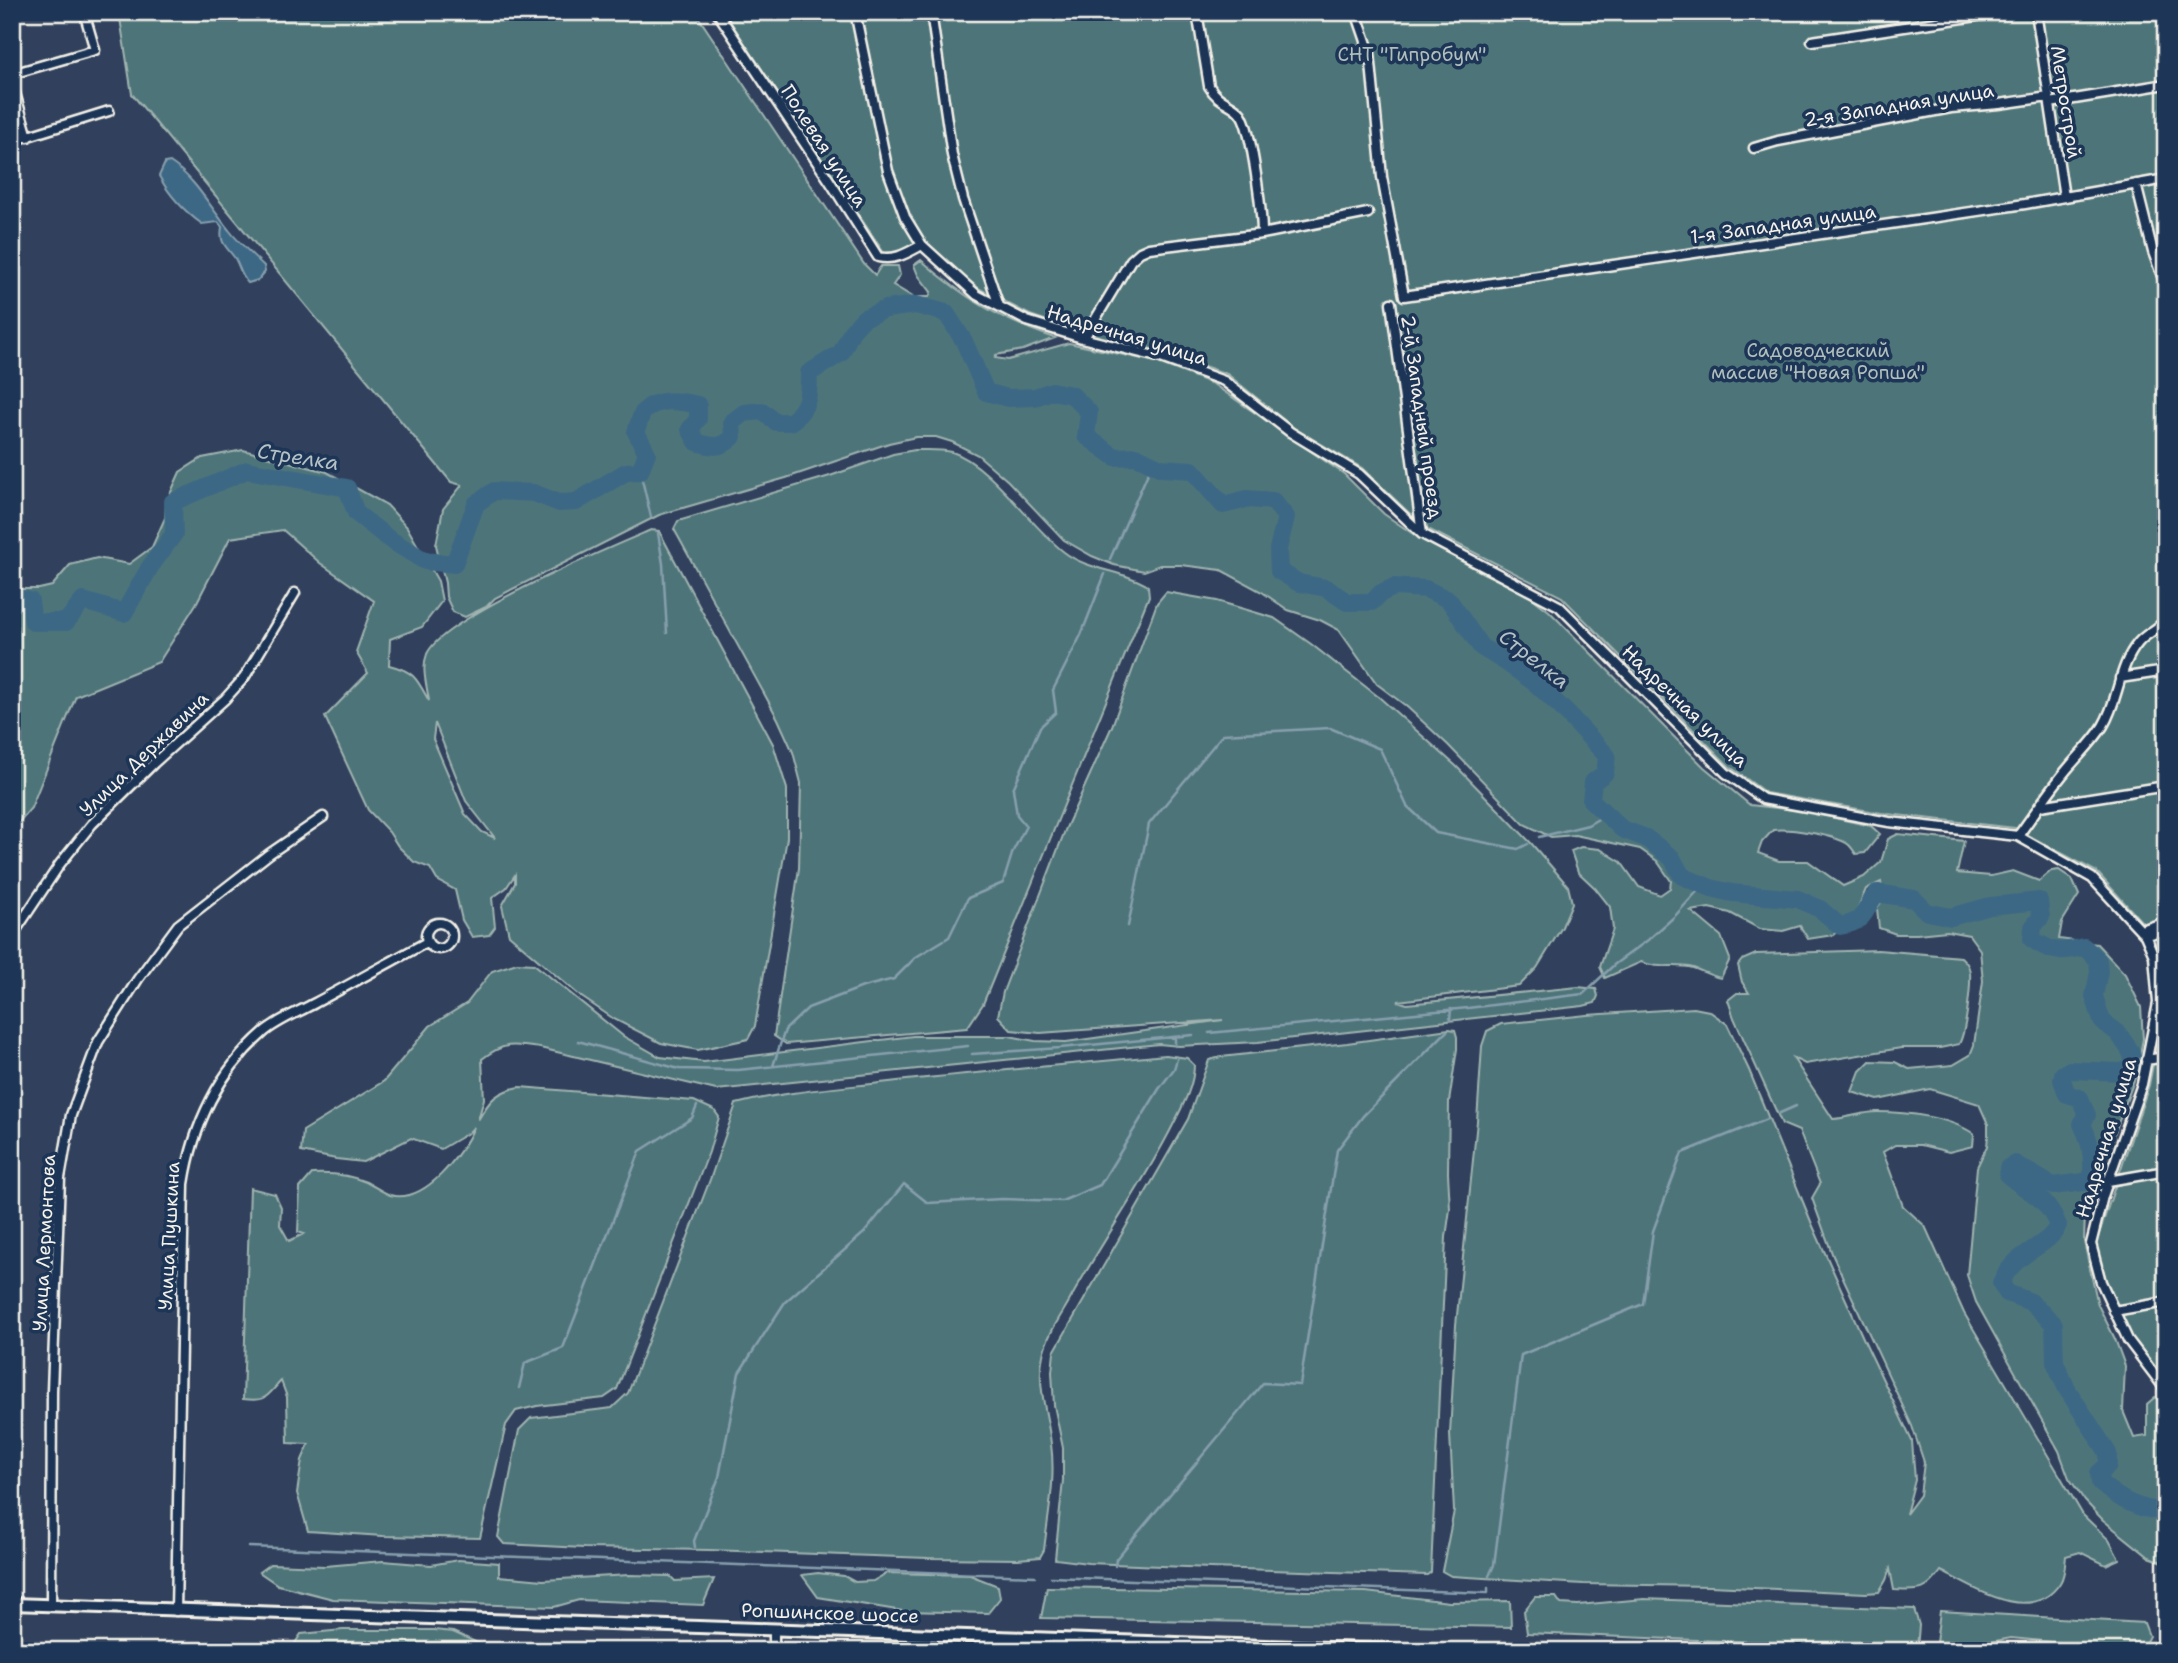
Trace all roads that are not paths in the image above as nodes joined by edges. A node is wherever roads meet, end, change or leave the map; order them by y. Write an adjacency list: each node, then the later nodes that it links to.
1 (84, 12): 10 (street)
2 (716, 12): 23 (street, Полевая улица)
3 (855, 12): 23 (street, Надречная улица)
4 (931, 12): 26 (street)
5 (1197, 12): 22 (street)
6 (1356, 12): 20 (street, 1-я Западная улица)
7 (2003, 12): 9 (street)
8 (2039, 13): 13 (street, Метрострой)
9 (1812, 41)
10 (12, 74)
11 (12, 83): 15 (street)
12 (2166, 84): 13 (street, 2-я Западная улица)
13 (2050, 100): 17 (street, 2-я Западная улица); 20 (street, Метрострой)
14 (109, 111): 15 (street)
15 (28, 137): 16 (street)
16 (12, 141)
17 (1754, 148)
18 (2166, 179): 19 (street, 1-я Западная улица)
19 (2136, 184): 20 (street, 1-я Западная улица); 24 (street)
20 (2064, 197)
21 (1368, 213): 22 (street)
22 (1262, 234): 27 (street)
23 (922, 245): 26 (street, Надречная улица)
24 (2162, 275)
25 (1391, 303): 28 (street, 2-й Западный проезд)
26 (999, 306): 27 (street, Надречная улица)
27 (1084, 338): 28 (street, Надречная улица)
28 (1423, 534): 36 (street, Надречная улица)
29 (295, 593): 40 (street, Улица Державина)
30 (2166, 619): 32 (street)
31 (2166, 671): 32 (street)
32 (2120, 678): 34 (street)
33 (2166, 786): 34 (street)
34 (2040, 806): 36 (street)
35 (324, 817): 50 (street, Улица Лермонтова)
36 (2018, 836): 39 (street, Надречная улица)
37 (2166, 922): 39 (street)
38 (2166, 930): 39 (street)
39 (2143, 932): 43 (street, Надречная улица)
40 (12, 936)
41 (428, 942): 51 (street, Улица Пушкина)
42 (2166, 1057): 43 (street)
43 (2146, 1060): 45 (street, Надречная улица)
44 (2166, 1171): 45 (street)
45 (2108, 1181): 47 (street, Надречная улица)
46 (2166, 1302): 47 (street)
47 (2114, 1311): 48 (street, Надречная улица)
48 (2166, 1390)
49 (12, 1604): 50 (main road, Ропшинское шоссе)
50 (51, 1606): 51 (main road, Ропшинское шоссе)
51 (176, 1611): 52 (main road, Ропшинское шоссе)
52 (774, 1630): 53 (main road, Ропшинское шоссе); 54 (street)
53 (1033, 1637): 55 (street); 56 (main road, Ропшинское шоссе)
54 (774, 1651)
55 (1033, 1651)
56 (1417, 1651)

